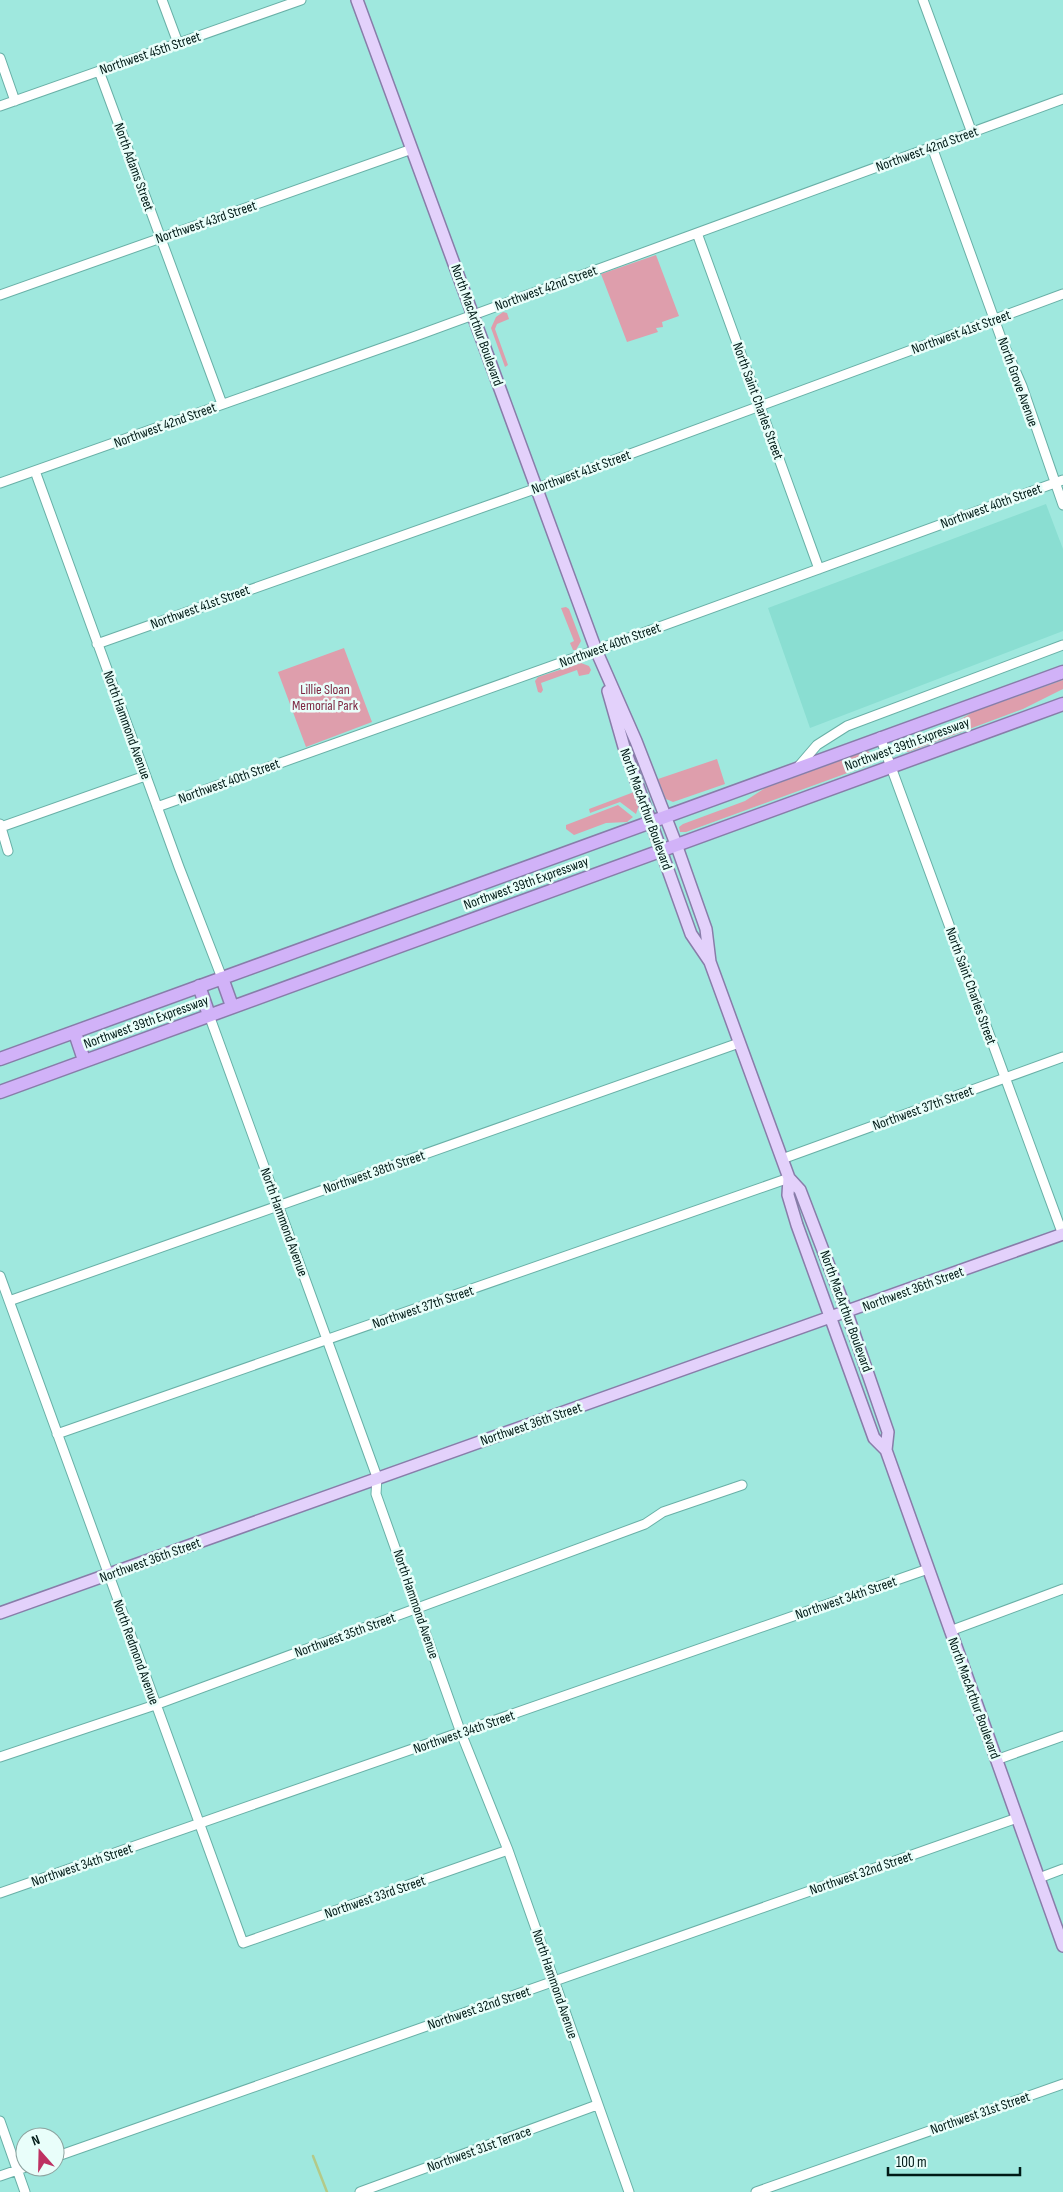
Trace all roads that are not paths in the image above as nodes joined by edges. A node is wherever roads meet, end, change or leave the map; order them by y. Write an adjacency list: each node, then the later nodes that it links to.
1 (162, 0): 5 (street)
2 (301, 0): 5 (street, Northwest 45th Street)
3 (357, 0): 13 (main road, North MacArthur Boulevard)
4 (923, 0): 11 (street)
5 (178, 44): 7 (street, Northwest 45th Street)
6 (0, 58): 9 (street)
7 (99, 71): 9 (street, Northwest 45th Street); 15 (street, North Adams Street)
8 (1063, 99): 11 (street, Northwest 42nd Street)
9 (15, 101): 10 (street, Northwest 45th Street)
10 (0, 106)
11 (972, 132): 12 (street, Northwest 42nd Street)
12 (932, 147): 14 (street, Northwest 42nd Street); 19 (street, North Grove Avenue)
13 (412, 149): 15 (street, Northwest 43rd Street); 18 (main road, North MacArthur Boulevard)
14 (697, 234): 18 (street, Northwest 42nd Street); 21 (street, North Saint Charles Street)
15 (160, 238): 17 (street, Northwest 43rd Street); 20 (street, North Adams Street)
16 (1063, 294): 19 (street, Northwest 41st Street)
17 (0, 295)
18 (473, 315): 20 (street, Northwest 42nd Street); 25 (main road, North MacArthur Boulevard)
19 (995, 320): 21 (street, Northwest 41st Street); 23 (street, North Grove Avenue)
20 (222, 404): 22 (street, Northwest 42nd Street)
21 (760, 406): 25 (street, Northwest 41st Street); 27 (street, North Saint Charles Street)
22 (35, 471): 24 (street, Northwest 42nd Street); 28 (street, North Hammond Avenue)
23 (1059, 481): 26 (street, North Grove Avenue); 27 (street, Northwest 40th Street)
24 (0, 483)
25 (536, 488): 28 (street, Northwest 41st Street); 30 (main road, North MacArthur Boulevard)
26 (1063, 505)
27 (819, 569): 30 (street, Northwest 40th Street)
28 (97, 644): 36 (street, North Hammond Avenue)
29 (1063, 645): 35 (street, Northwest 39th Expressway)
30 (596, 650): 37 (street, Northwest 40th Street); 38 (main road, North MacArthur Boulevard); 39 (main road, North MacArthur Boulevard)
31 (1063, 672): 33 (highway, Northwest 39th Expressway)
32 (1063, 704): 34 (highway, Northwest 39th Expressway)
33 (880, 737): 34 (street, North Saint Charles Street); 35 (highway, Northwest 39th Expressway)
34 (890, 766): 41 (highway, Northwest 39th Expressway); 54 (street, North Saint Charles Street)
35 (798, 767): 38 (highway, Northwest 39th Expressway)
36 (146, 776): 37 (street, North Hammond Avenue); 40 (street)
37 (157, 807): 45 (street, North Hammond Avenue)
38 (665, 816): 39 (highway, Northwest 39th Expressway); 41 (main road, North MacArthur Boulevard)
39 (650, 822): 43 (main road, North MacArthur Boulevard); 45 (highway, Northwest 39th Expressway)
40 (0, 826): 42 (street)
41 (676, 844): 43 (highway, Northwest 39th Expressway); 44 (main road, North MacArthur Boulevard)
42 (8, 850)
43 (660, 850): 44 (main road, North MacArthur Boulevard); 47 (highway, Northwest 39th Expressway)
44 (710, 962): 50 (main road, North MacArthur Boulevard)
45 (222, 978): 46 (highway, Northwest 39th Expressway); 47 (highway)
46 (200, 986): 48 (highway); 49 (highway, Northwest 39th Expressway)
47 (232, 1006): 48 (highway, Northwest 39th Expressway)
48 (210, 1015): 53 (highway, Northwest 39th Expressway); 58 (street, North Hammond Avenue)
49 (75, 1033): 52 (highway, Northwest 39th Expressway); 53 (highway)
50 (739, 1043): 56 (main road, North MacArthur Boulevard); 58 (street, Northwest 38th Street)
51 (1063, 1057): 54 (street, Northwest 37th Street)
52 (0, 1059)
53 (84, 1060): 55 (highway, Northwest 39th Expressway)
54 (1005, 1079): 56 (street, Northwest 37th Street); 59 (street, North Saint Charles Street)
55 (0, 1092)
56 (782, 1159): 57 (main road, North MacArthur Boulevard)
57 (789, 1178): 62 (main road, North MacArthur Boulevard); 63 (main road, North MacArthur Boulevard); 64 (street, Northwest 37th Street)
58 (278, 1206): 61 (street, Northwest 38th Street); 64 (street, North Hammond Avenue)
59 (1063, 1234): 62 (main road, Northwest 36th Street)
60 (0, 1276): 61 (street, North Redmond Avenue)
61 (9, 1301): 65 (street, North Redmond Avenue)
62 (847, 1313): 63 (main road, Northwest 36th Street); 66 (main road, North MacArthur Boulevard)
63 (830, 1319): 66 (main road, North MacArthur Boulevard); 67 (main road, Northwest 36th Street)
64 (327, 1340): 65 (street, Northwest 37th Street); 67 (street, North Hammond Avenue)
65 (57, 1434): 70 (street, North Redmond Avenue)
66 (886, 1450): 69 (main road, North MacArthur Boulevard)
67 (377, 1477): 70 (main road, Northwest 36th Street); 72 (street, North Hammond Avenue)
68 (742, 1485): 72 (street, Northwest 35th Street)
69 (928, 1569): 74 (main road, North MacArthur Boulevard); 76 (street, Northwest 34th Street)
70 (107, 1575): 73 (main road, Northwest 36th Street); 75 (street, North Redmond Avenue)
71 (1063, 1589): 74 (street)
72 (418, 1608): 75 (street, Northwest 35th Street); 76 (street, North Hammond Avenue)
73 (0, 1613)
74 (950, 1631): 79 (main road, North MacArthur Boulevard)
75 (155, 1705): 78 (street, Northwest 35th Street); 81 (street, North Redmond Avenue)
76 (461, 1733): 81 (street, Northwest 34th Street); 82 (street, North Hammond Avenue)
77 (1063, 1736): 79 (street)
78 (0, 1757)
79 (996, 1760): 80 (main road, North MacArthur Boulevard)
80 (1017, 1818): 84 (main road, North MacArthur Boulevard); 88 (street, Northwest 32nd Street)
81 (200, 1824): 85 (street, Northwest 34th Street); 86 (street, North Redmond Avenue)
82 (508, 1850): 86 (street, Northwest 33rd Street); 88 (street, North Hammond Avenue)
83 (1063, 1869): 84 (street)
84 (1038, 1878): 87 (main road, North MacArthur Boulevard)
85 (0, 1893)
86 (243, 1943)
87 (1063, 1946)
88 (554, 1981): 90 (street, North Hammond Avenue); 92 (street, Northwest 32nd Street)
89 (1063, 2084): 100 (street, Northwest 31st Street)
90 (597, 2105): 98 (street, Northwest 31st Terrace); 99 (street, North Hammond Avenue)
91 (0, 2121): 93 (street)
92 (65, 2153)
93 (15, 2154)
94 (15, 2171): 95 (street)
95 (0, 2176)
96 (23, 2177): 97 (street)
97 (25, 2192)
98 (360, 2192)
99 (629, 2192)
100 (756, 2192)

